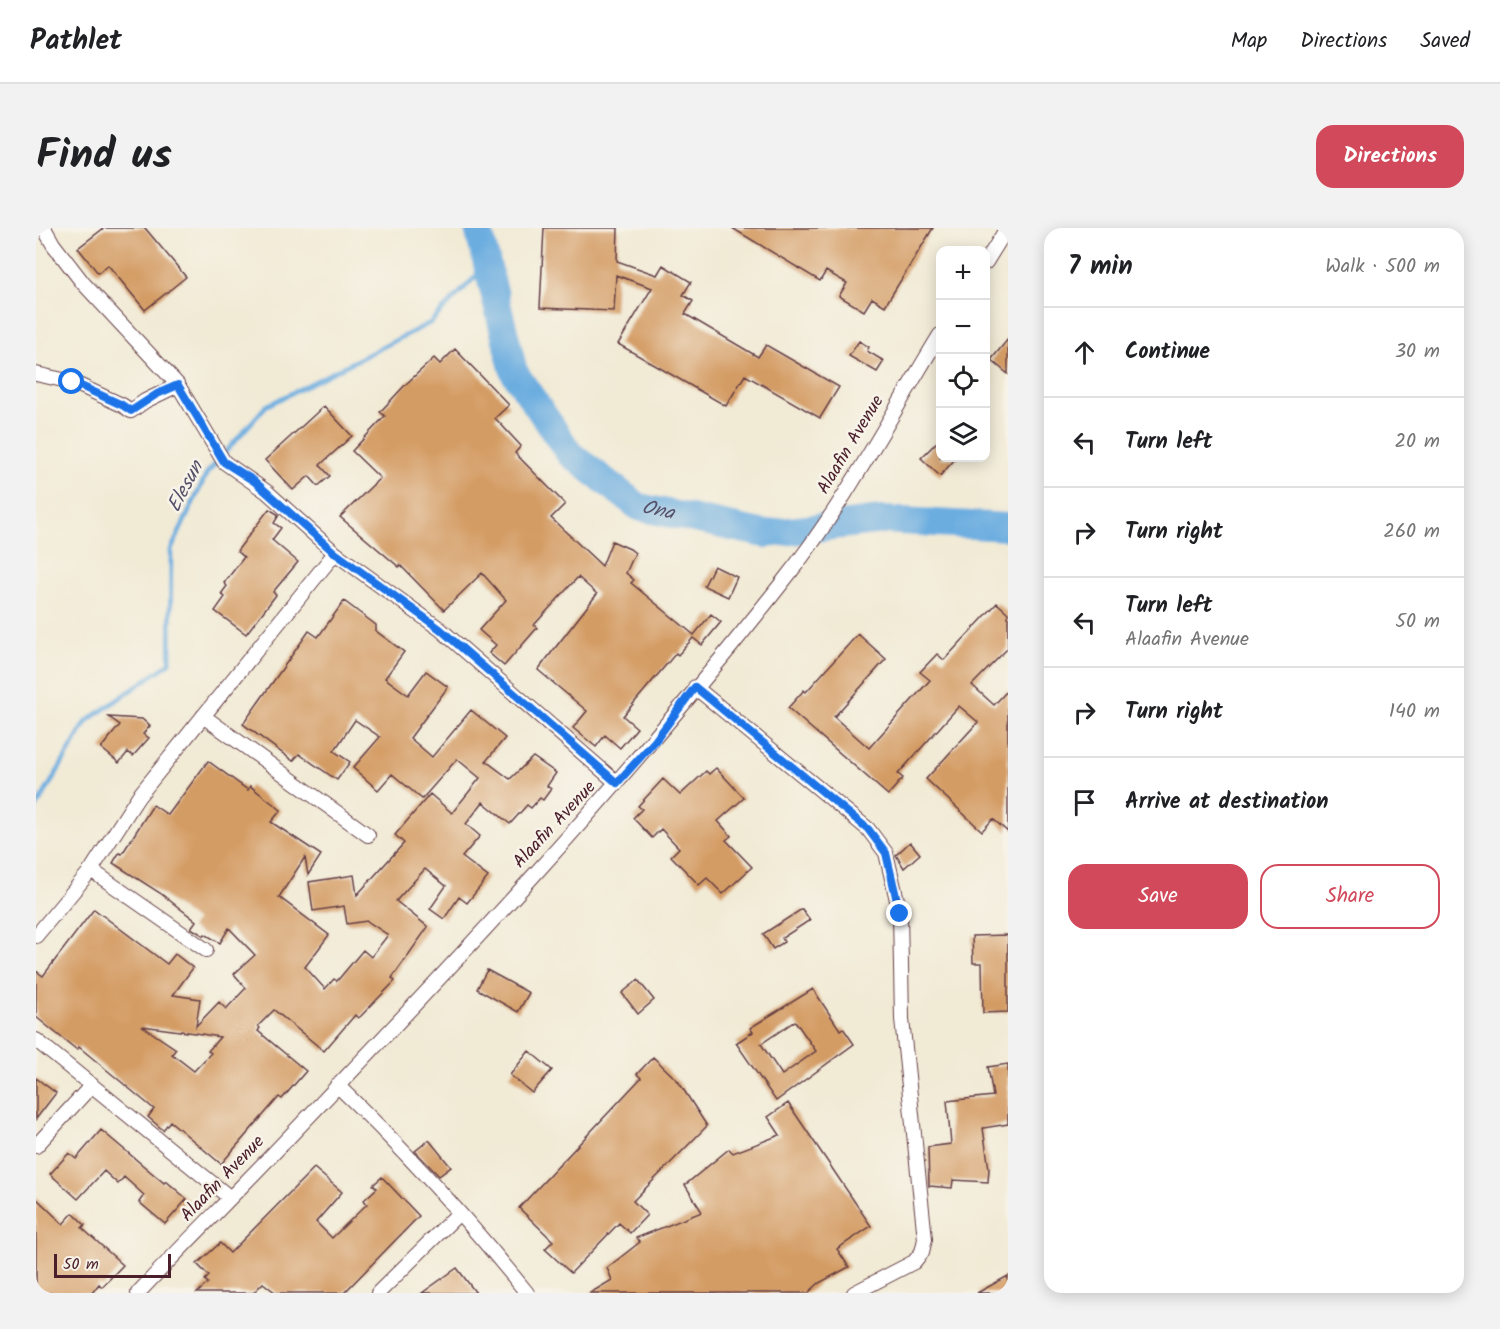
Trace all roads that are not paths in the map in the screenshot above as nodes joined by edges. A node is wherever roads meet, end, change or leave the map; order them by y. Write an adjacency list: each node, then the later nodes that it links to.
1 (44, 228): 6 (street)
2 (1007, 228): 3 (street)
3 (990, 256)
4 (936, 341): 8 (street, Alaafin Avenue)
5 (36, 374): 6 (street)
6 (178, 385): 7 (street)
7 (335, 553): 9 (street); 10 (street)
8 (695, 687): 10 (street, Alaafin Avenue); 24 (street)
9 (202, 716): 11 (street); 12 (street)
10 (617, 783): 17 (street, Alaafin Avenue)
11 (368, 835)
12 (91, 870): 13 (street); 14 (street)
13 (36, 936)
14 (206, 950)
15 (36, 1040): 16 (street)
16 (92, 1085): 18 (street); 19 (street)
17 (337, 1085): 19 (street, Alaafin Avenue); 20 (street)
18 (36, 1146)
19 (229, 1197): 21 (street, Alaafin Avenue)
20 (459, 1213): 22 (street); 23 (street)
21 (138, 1293)
22 (378, 1293)
23 (527, 1293)
24 (854, 1293)

